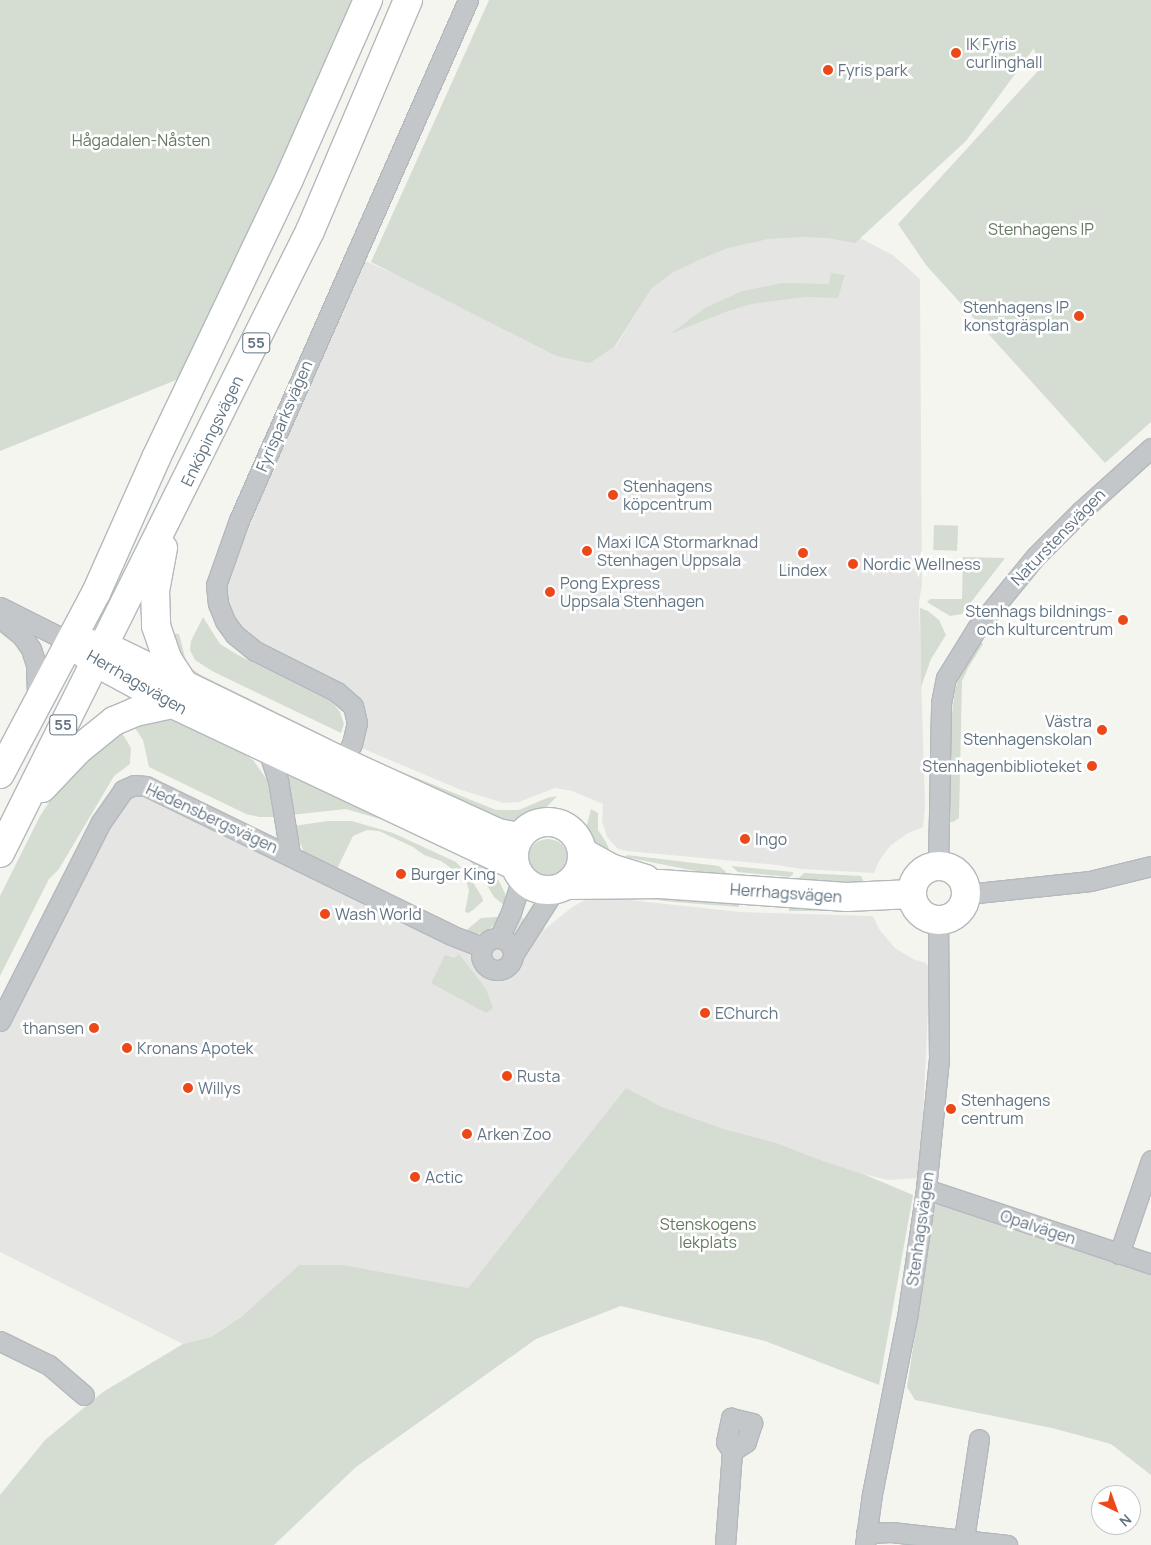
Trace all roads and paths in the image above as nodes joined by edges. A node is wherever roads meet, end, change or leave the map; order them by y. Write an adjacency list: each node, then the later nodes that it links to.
1 (368, 0): 8 (main road, 55)
2 (408, 0): 5 (main road, Enköpingsvägen / 55)
3 (468, 0): 13 (street, Fyrisparksvägen)
4 (1151, 448): 20 (street, Naturstensvägen)
5 (168, 521): 9 (main road, Enköpingsvägen / 55); 10 (main road)
6 (0, 607): 8 (street)
7 (0, 618): 11 (street)
8 (70, 642): 9 (main road, Herrhagsvägen); 11 (main road, 55)
9 (99, 653): 10 (main road, Herrhagsvägen); 15 (main road, Enköpingsvägen / 55)
10 (179, 695): 12 (main road, Herrhagsvägen); 13 (main road, Herrhagsvägen); 15 (main road)
11 (37, 702): 14 (main road, 55)
12 (268, 750): 13 (main road, Herrhagsvägen); 19 (street)
13 (338, 771): 16 (main road, Herrhagsvägen); 22 (main road, Herrhagsvägen)
14 (0, 774)
15 (25, 805): 18 (main road, Enköpingsvägen / 55)
16 (519, 837): 17 (main road); 22 (main road)
17 (582, 852): 23 (main road, Herrhagsvägen); 24 (main road)
18 (0, 853)
19 (290, 854): 29 (street, Hedensbergsvägen); 31 (street, Hedensbergsvägen)
20 (938, 865): 25 (main road); 26 (main road)
21 (1151, 866): 26 (street)
22 (518, 871): 24 (main road); 28 (street)
23 (660, 884): 24 (main road, Herrhagsvägen); 25 (main road, Herrhagsvägen)
24 (560, 887): 30 (street)
25 (912, 894): 27 (main road)
26 (967, 894): 27 (main road)
27 (938, 920): 33 (street, Stenhagsvägen)
28 (499, 938): 29 (street); 30 (street)
29 (482, 947): 30 (street)
30 (513, 955)
31 (0, 1021)
32 (1151, 1160): 34 (street)
33 (926, 1189): 34 (street, Opalvägen); 40 (street, Stenhagsvägen)
34 (1119, 1254): 35 (street, Opalvägen)
35 (1151, 1264)
36 (0, 1341): 37 (street)
37 (84, 1395)
38 (979, 1440): 41 (street)
39 (732, 1451): 42 (street)
40 (866, 1539): 41 (street, Stenhagsvägen)
41 (963, 1542): 43 (street, Stenhagsvägen)
42 (725, 1545)
43 (1007, 1545)

